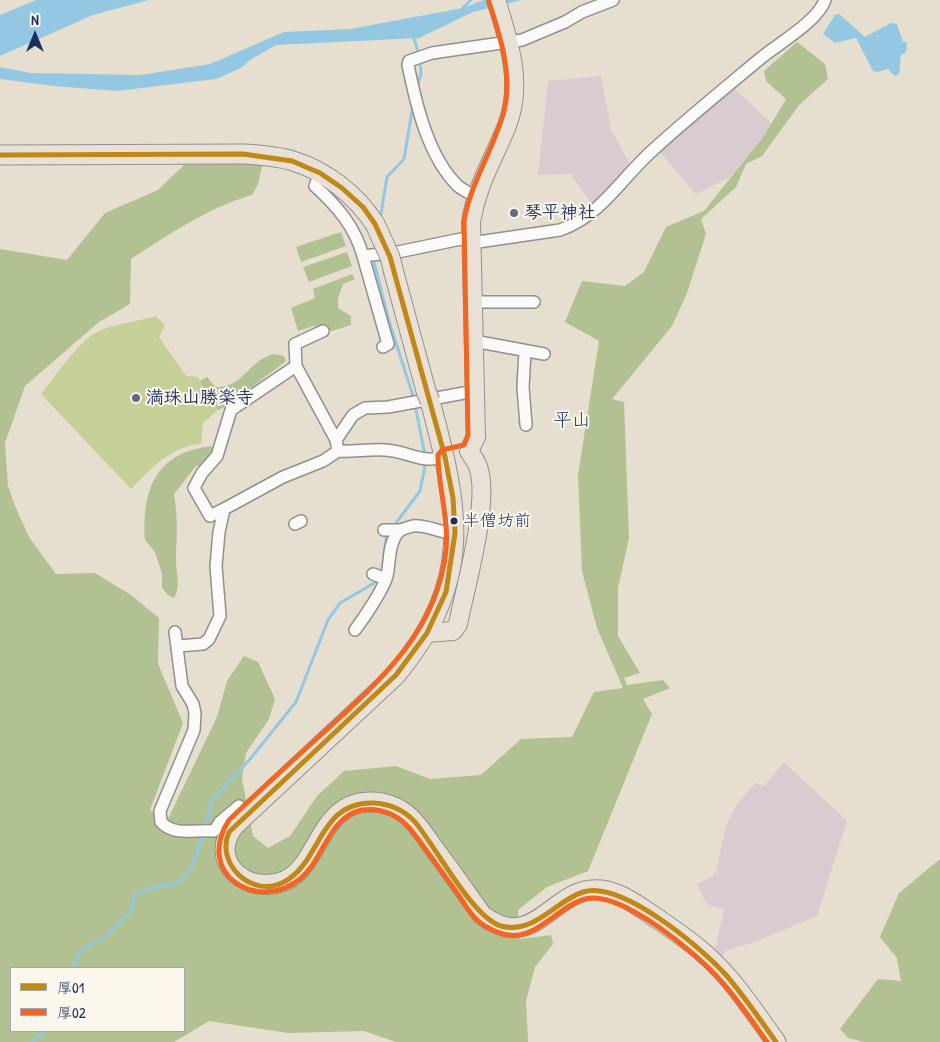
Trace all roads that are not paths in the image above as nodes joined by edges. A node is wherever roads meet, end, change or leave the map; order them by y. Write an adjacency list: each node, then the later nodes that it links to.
1 (496, 0): 4 (main road)
2 (614, 0): 4 (street)
3 (825, 0): 8 (street)
4 (508, 39): 7 (main road); 7 (street)
5 (0, 155): 6 (highway)
6 (320, 173): 9 (street); 19 (highway, bridge)
7 (475, 197): 8 (main road)
8 (470, 241): 9 (street); 10 (main road)
9 (369, 255): 14 (street)
10 (472, 302): 11 (street); 13 (main road)
11 (534, 302)
12 (324, 331): 17 (street)
13 (474, 341): 15 (street); 18 (main road)
14 (383, 347)
15 (525, 351): 16 (street); 20 (street)
16 (544, 354)
17 (296, 366): 21 (street); 24 (street)
18 (475, 391): 19 (street); 22 (main road)
19 (421, 399): 21 (street); 23 (highway)
20 (526, 425)
21 (337, 445): 23 (street); 24 (street)
22 (468, 451): 23 (main road); 32 (main road)
23 (439, 458): 27 (highway)
24 (224, 509): 33 (street)
25 (384, 530): 26 (street)
26 (398, 530): 27 (street); 29 (street)
27 (455, 533): 32 (highway)
28 (373, 574): 29 (street)
29 (386, 579): 30 (street)
30 (355, 630)
31 (175, 632): 33 (street)
32 (427, 633): 34 (highway)
33 (178, 646): 34 (street)
34 (237, 812): 35 (highway)
35 (776, 1042)

